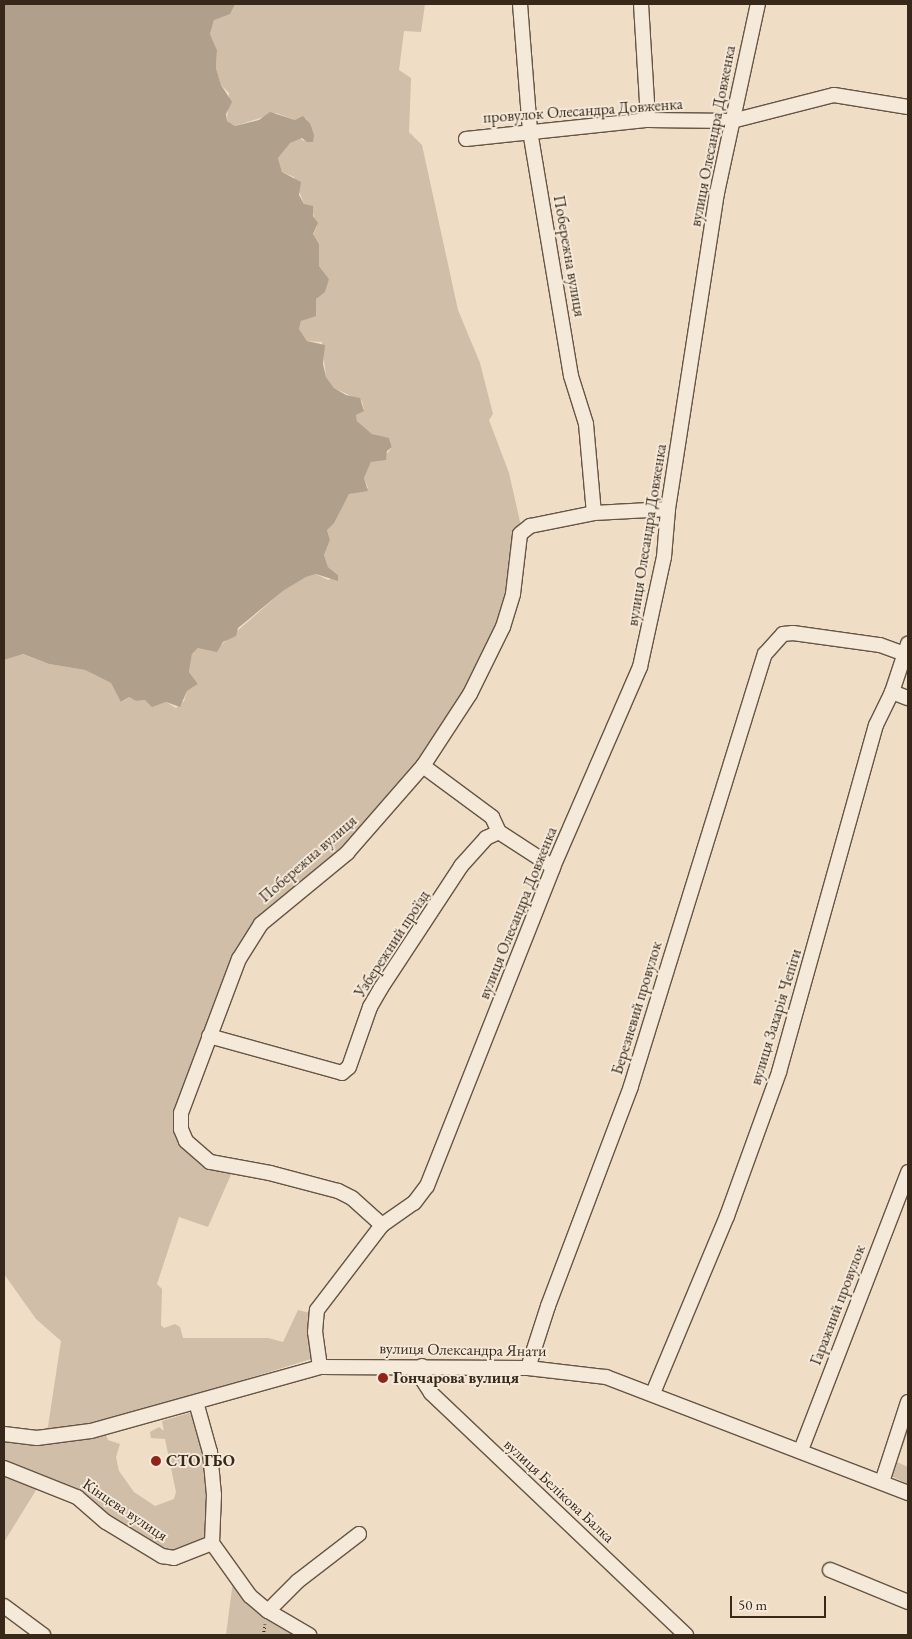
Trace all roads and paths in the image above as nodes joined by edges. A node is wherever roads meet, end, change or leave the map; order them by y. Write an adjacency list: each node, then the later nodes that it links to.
1 (520, 4): 7 (street, Побережна вулиця)
2 (641, 4): 5 (street)
3 (758, 4): 6 (street, вулиця Олесандра Довженка)
4 (908, 106): 6 (street, провулок Олесандра Довженка)
5 (648, 120): 6 (street, провулок Олесандра Довженка); 7 (street, провулок Олесандра Довженка)
6 (732, 121): 9 (street, вулиця Олесандра Довженка)
7 (530, 131): 8 (street, провулок Олесандра Довженка); 10 (street, Побережна вулиця)
8 (466, 139)
9 (668, 509): 10 (street); 16 (street, вулиця Олесандра Довженка)
10 (594, 513): 14 (street, Побережна вулиця)
11 (907, 649): 12 (street, вулиця Захарія Чепіги); 22 (street, Березневий провулок)
12 (892, 692): 13 (street); 23 (street, вулиця Захарія Чепіги)
13 (908, 698)
14 (423, 766): 15 (street); 17 (street, Побережна вулиця)
15 (499, 832): 16 (street); 17 (street, Узбережний проїзд)
16 (553, 867): 19 (street, вулиця Олесандра Довженка)
17 (209, 1036): 19 (street, Побережна вулиця)
18 (908, 1172): 27 (street, Гаражний провулок)
19 (382, 1225): 21 (street, вулиця Олесандра Довженка)
20 (422, 1366): 21 (street, вулиця Олександра Янати); 22 (street, вулиця Олександра Янати); 39 (street, вулиця Белікова Балка)
21 (320, 1368): 24 (street, вулиця Олександра Янати)
22 (528, 1368): 23 (street, вулиця Олександра Янати)
23 (653, 1393): 27 (street, вулиця Олександра Янати)
24 (196, 1402): 26 (street, вулиця Олександра Янати); 32 (street)
25 (908, 1402): 29 (street)
26 (4, 1434)
27 (800, 1450): 29 (street, вулиця Олександра Янати)
28 (4, 1468): 32 (street, Кінцева вулиця)
29 (882, 1482): 30 (street, вулиця Олександра Янати)
30 (908, 1493)
31 (359, 1534): 36 (street)
32 (212, 1543): 36 (street)
33 (830, 1570): 34 (street)
34 (908, 1602)
35 (4, 1606): 37 (street)
36 (268, 1611): 38 (street)
37 (43, 1635)
38 (309, 1635)
39 (686, 1635)

